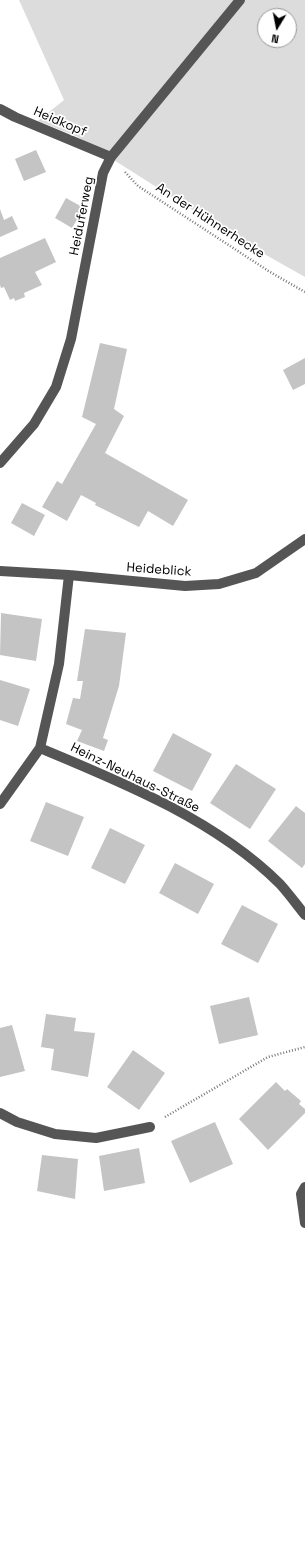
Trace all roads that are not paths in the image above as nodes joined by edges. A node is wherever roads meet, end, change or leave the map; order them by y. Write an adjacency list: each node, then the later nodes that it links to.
1 (240, 0): 3 (street, Heiduferweg)
2 (0, 109): 3 (street, Heidkopf)
3 (111, 157): 4 (street, Heiduferweg)
4 (0, 463)
5 (305, 540): 7 (street, Heideblick)
6 (0, 571): 7 (street, Heideblick)
7 (69, 575): 8 (street)
8 (40, 748): 9 (street); 10 (street, Heinz-Neuhaus-Straße)
9 (0, 804)
10 (305, 915)
11 (0, 1113): 12 (street)
12 (150, 1127)
13 (305, 1187): 14 (street)
14 (305, 1223)

